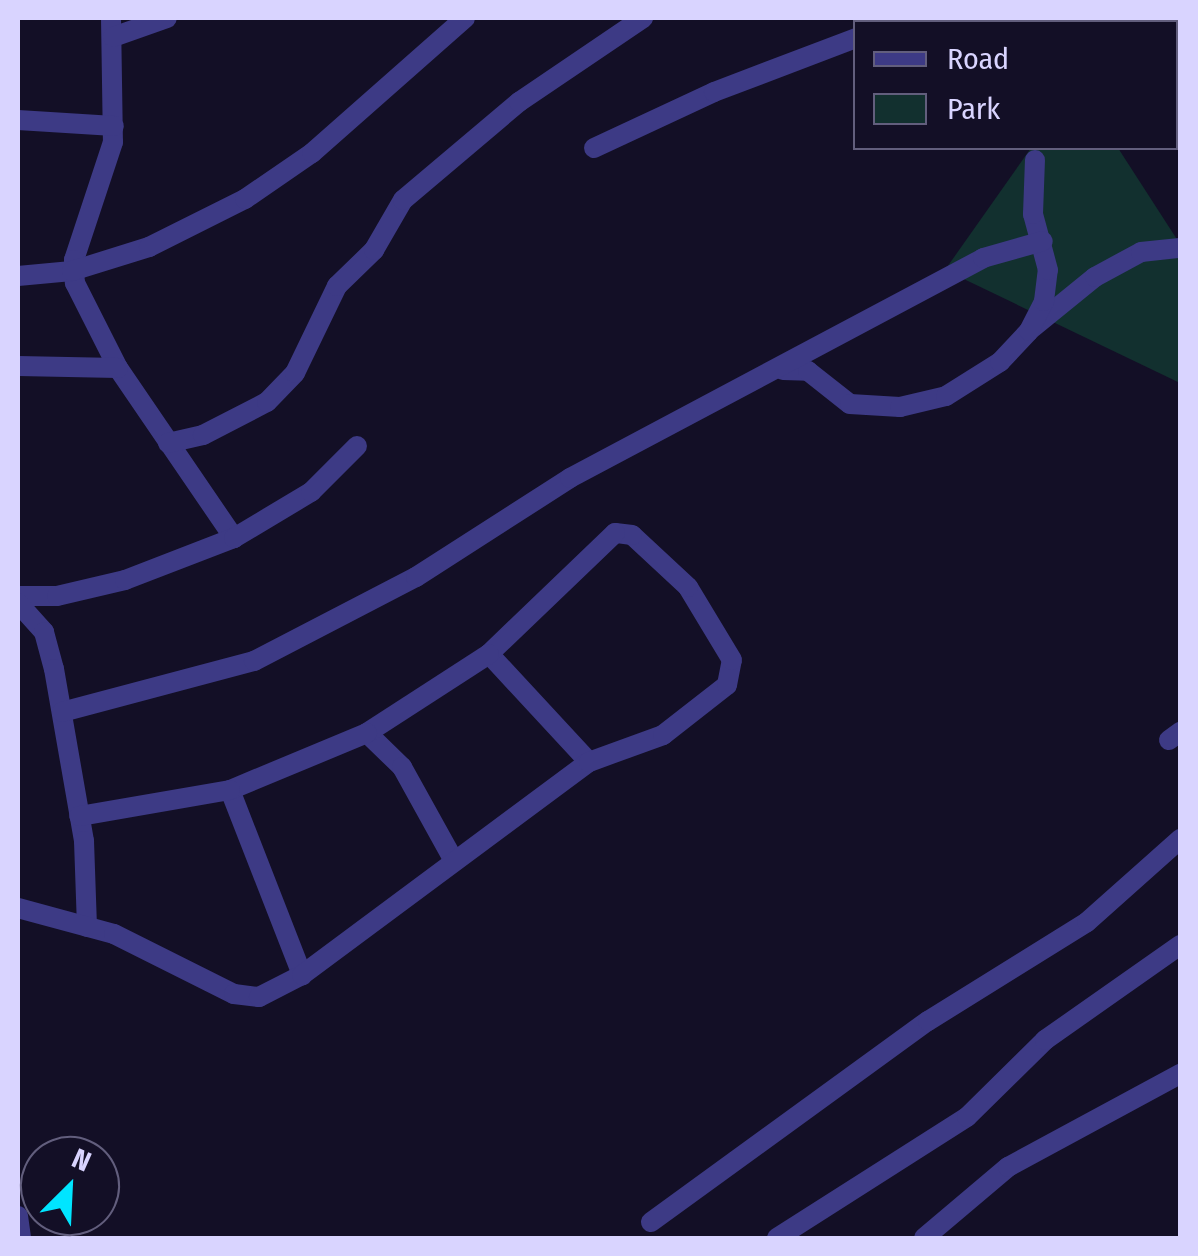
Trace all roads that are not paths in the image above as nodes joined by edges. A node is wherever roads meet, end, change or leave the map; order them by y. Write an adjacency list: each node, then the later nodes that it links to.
1 (167, 18): 4 (street)
2 (464, 18): 12 (street)
3 (643, 18): 18 (street)
4 (112, 27): 7 (street)
5 (853, 39): 8 (street)
6 (18, 120): 7 (street)
7 (114, 126): 12 (street)
8 (594, 148)
9 (1035, 160): 10 (street)
10 (1043, 241): 14 (street); 17 (street)
11 (1180, 248): 14 (street)
12 (72, 271): 13 (street); 16 (street)
13 (18, 276)
14 (1030, 331): 17 (street)
15 (18, 366): 16 (street)
16 (118, 368): 18 (street)
17 (758, 380): 23 (street)
18 (168, 443): 20 (street)
19 (357, 446): 20 (street)
20 (234, 538): 21 (street)
21 (18, 599): 23 (street)
22 (489, 654): 24 (street); 25 (street); 25 (street)
23 (62, 712): 27 (street)
24 (367, 733): 26 (street); 29 (street)
25 (589, 762): 29 (street)
26 (230, 790): 27 (street); 33 (street)
27 (79, 816): 31 (street)
28 (1180, 840): 36 (street)
29 (454, 861): 33 (street)
30 (18, 908): 31 (street)
31 (87, 927): 33 (street)
32 (1180, 945): 38 (street)
33 (302, 975)
34 (1180, 1074): 39 (street)
35 (18, 1216): 37 (street)
36 (650, 1222)
37 (21, 1238)
38 (776, 1238)
39 (924, 1238)

